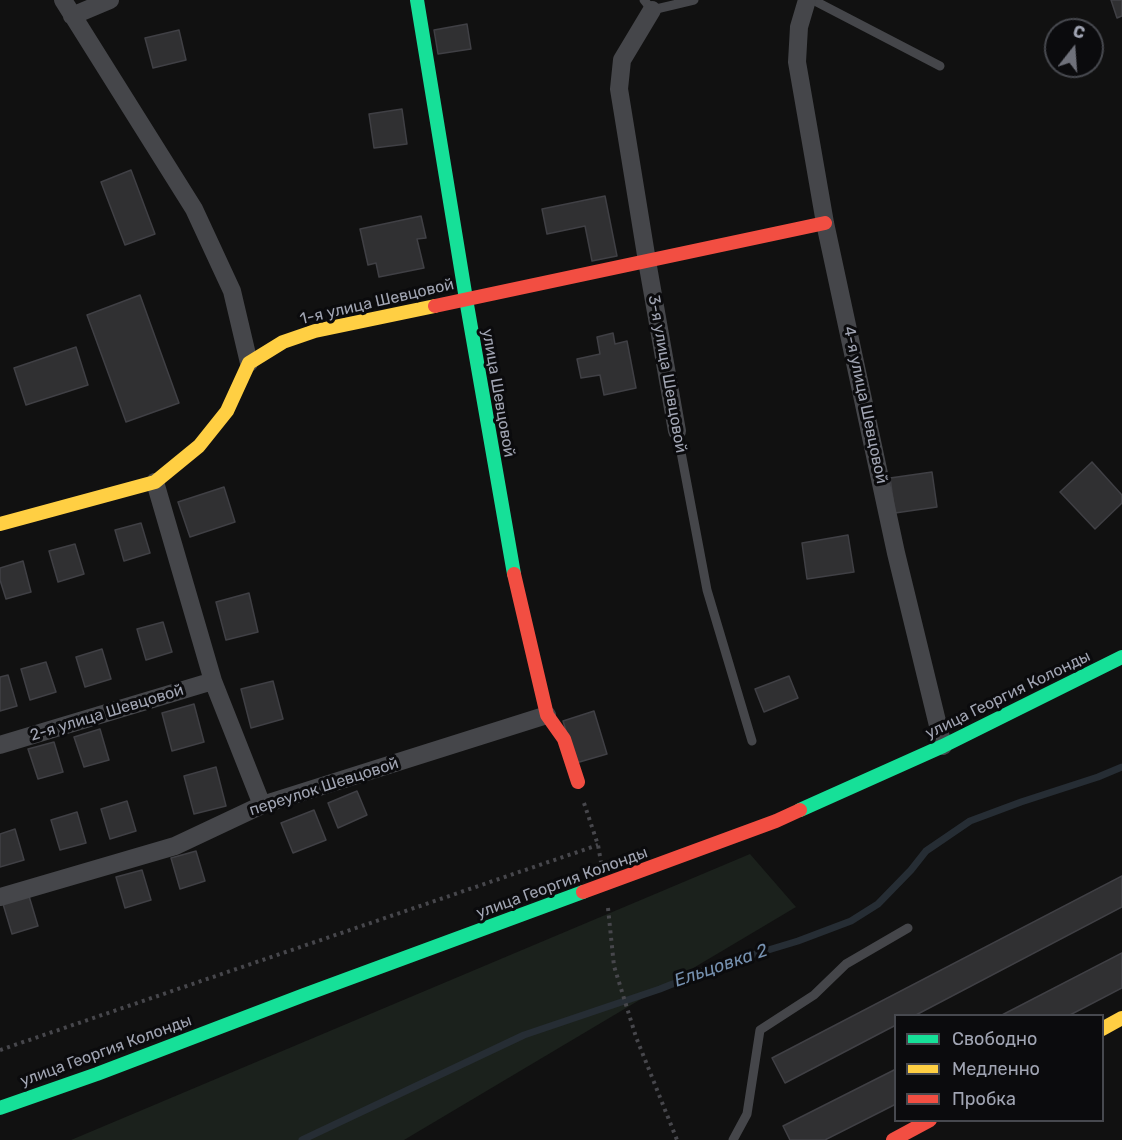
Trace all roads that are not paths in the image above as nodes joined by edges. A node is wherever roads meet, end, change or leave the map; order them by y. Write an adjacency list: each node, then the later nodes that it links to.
1 (63, 0): 8 (street)
2 (110, 0): 8 (street)
3 (417, 0): 12 (street, улица Шевцовой)
4 (694, 0): 7 (lane)
5 (807, 0): 10 (street, 4-я улица Шевцовой)
6 (813, 0): 9 (lane)
7 (648, 5): 11 (street, 3-я улица Шевцовой)
8 (72, 16): 13 (street)
9 (940, 66)
10 (825, 222): 11 (street, 1-я улица Шевцовой); 22 (street, 4-я улица Шевцовой)
11 (647, 261): 12 (street, 1-я улица Шевцовой); 14 (street, 3-я улица Шевцовой)
12 (466, 299): 13 (street, 1-я улица Шевцовой); 19 (street, улица Шевцовой)
13 (249, 363): 15 (street)
14 (677, 431): 20 (lane, 3-я улица Шевцовой)
15 (155, 482): 16 (street); 18 (street)
16 (0, 524)
17 (1122, 657): 22 (street, улица Георгия Колонды)
18 (213, 681): 21 (street, 2-я улица Шевцовой); 24 (street)
19 (547, 715): 23 (street, улица Шевцовой); 24 (street, переулок Шевцовой)
20 (752, 741)
21 (0, 746)
22 (943, 746): 29 (street, улица Георгия Колонды)
23 (578, 782)
24 (262, 805): 25 (street, переулок Шевцовой)
25 (0, 897)
26 (908, 928): 31 (lane)
27 (1122, 1018): 28 (street)
28 (1104, 1028)
29 (0, 1108)
30 (926, 1122): 32 (street)
31 (733, 1140)
32 (893, 1140)

